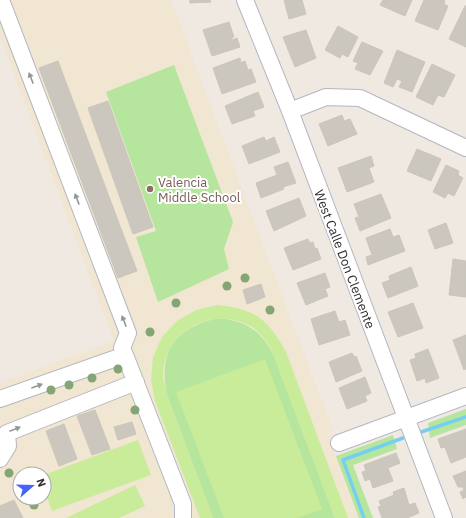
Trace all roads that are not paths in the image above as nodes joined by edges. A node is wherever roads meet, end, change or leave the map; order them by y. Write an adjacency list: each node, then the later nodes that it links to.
1 (1, 0): 5 (street, one-way to 1)
2 (245, 0): 3 (street, West Calle Don Clemente)
3 (290, 111): 4 (street); 9 (street, West Calle Don Clemente)
4 (466, 148)
5 (125, 355): 6 (street); 8 (street, one-way to 5)
6 (136, 382): 11 (street, one-way to 6); 12 (street)
7 (466, 396): 9 (street)
8 (0, 399)
9 (405, 418): 10 (street); 13 (street, West Calle Don Clemente)
10 (339, 443)
11 (0, 459)
12 (183, 518)
13 (444, 518)

